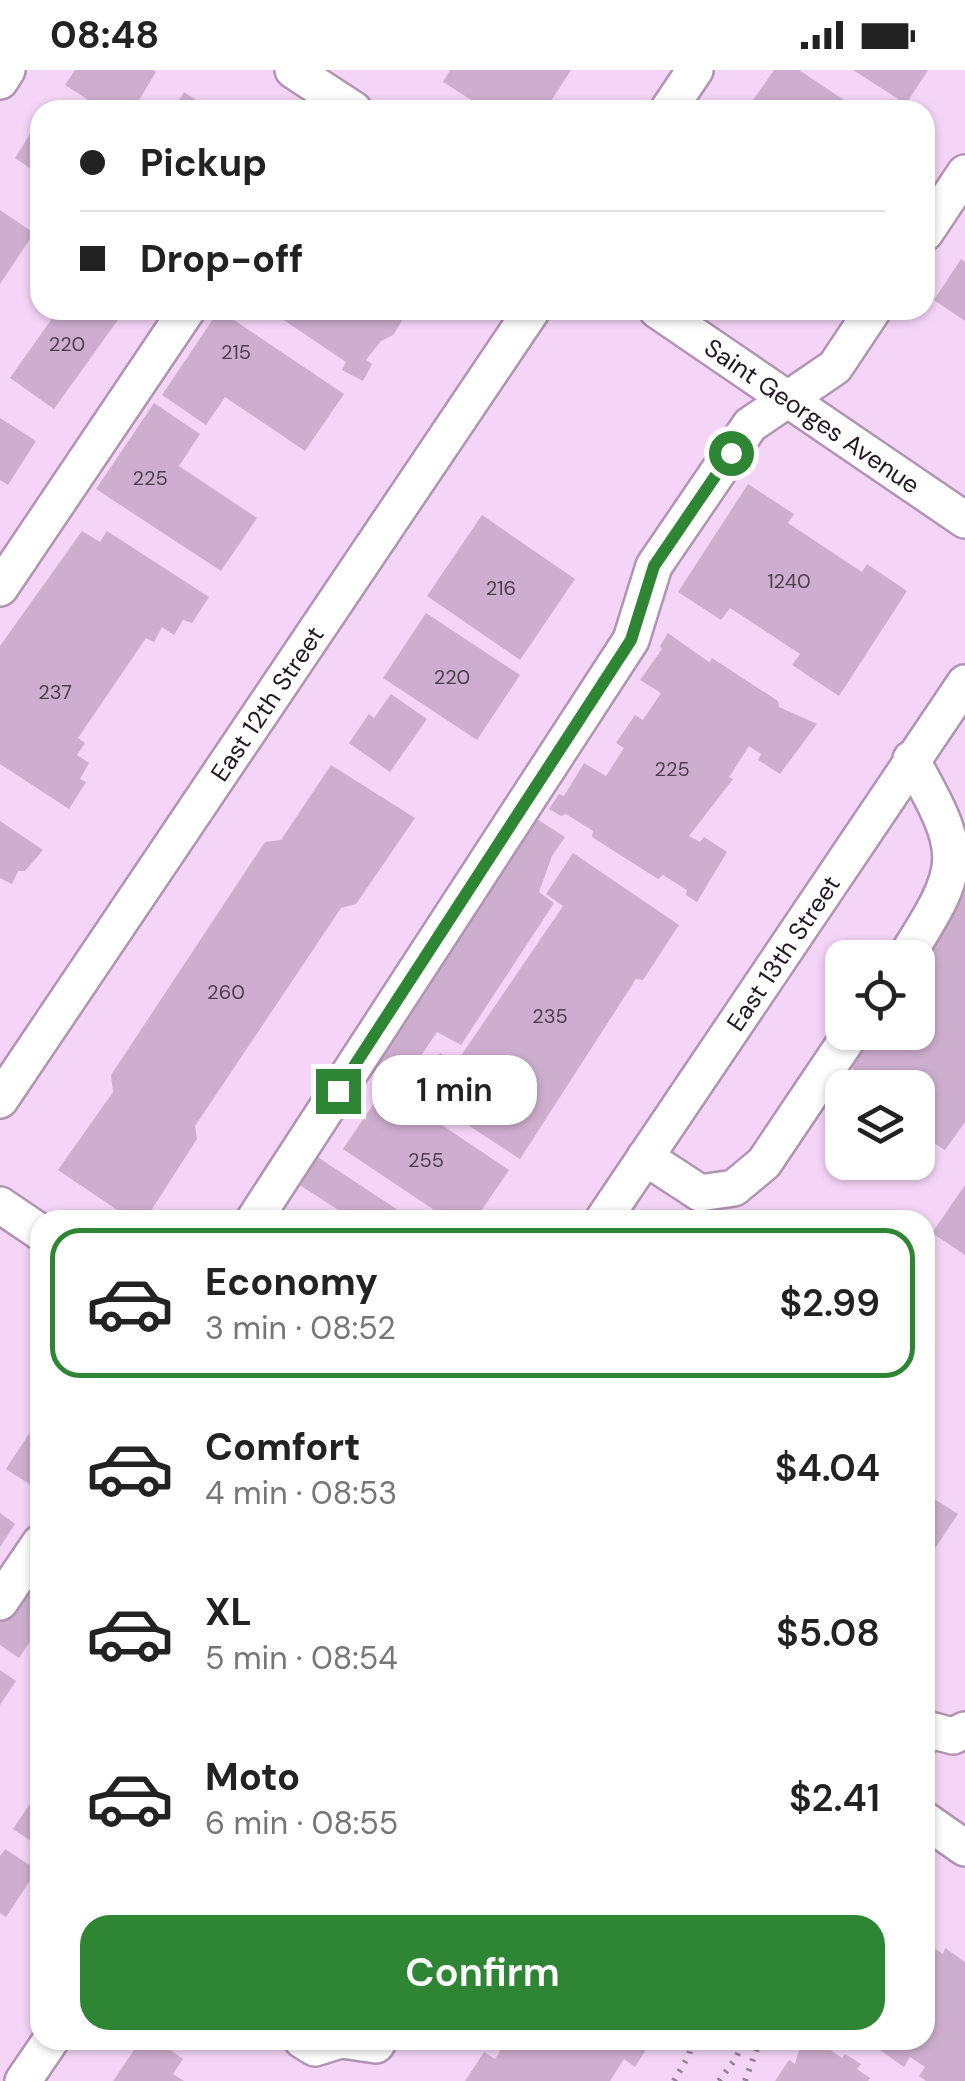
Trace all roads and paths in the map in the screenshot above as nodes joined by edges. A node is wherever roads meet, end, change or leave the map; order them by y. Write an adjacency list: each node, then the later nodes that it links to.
1 (8, 70): 4 (street)
2 (293, 70): 5 (street)
3 (695, 70): 6 (street)
4 (0, 80)
5 (339, 96)
6 (675, 100)
7 (965, 174): 8 (street)
8 (935, 218)
9 (180, 320): 15 (street)
10 (525, 320): 20 (street, East 12th Street)
11 (672, 320): 13 (street, Saint Georges Avenue)
12 (866, 320): 13 (street)
13 (789, 398): 14 (street, Saint Georges Avenue); 23 (street)
14 (965, 520)
15 (0, 588)
16 (965, 684): 17 (street, East 13th Street)
17 (912, 759): 18 (street); 21 (street, East 13th Street)
18 (917, 940)
19 (840, 1050): 21 (street)
20 (0, 1100)
21 (645, 1157): 24 (street, East 13th Street)
22 (0, 1205): 25 (street)
23 (260, 1210)
24 (610, 1210)
25 (30, 1225)
26 (30, 1557): 27 (street)
27 (0, 1602)
28 (965, 1730): 29 (street)
29 (935, 1731)
30 (935, 1827): 31 (street)
31 (965, 1848)
32 (44, 2050): 36 (street)
33 (690, 2050): 37 (path)
34 (740, 2050): 38 (path)
35 (756, 2050): 39 (path)
36 (23, 2081)
37 (674, 2081)
38 (719, 2081)
39 (744, 2081)

